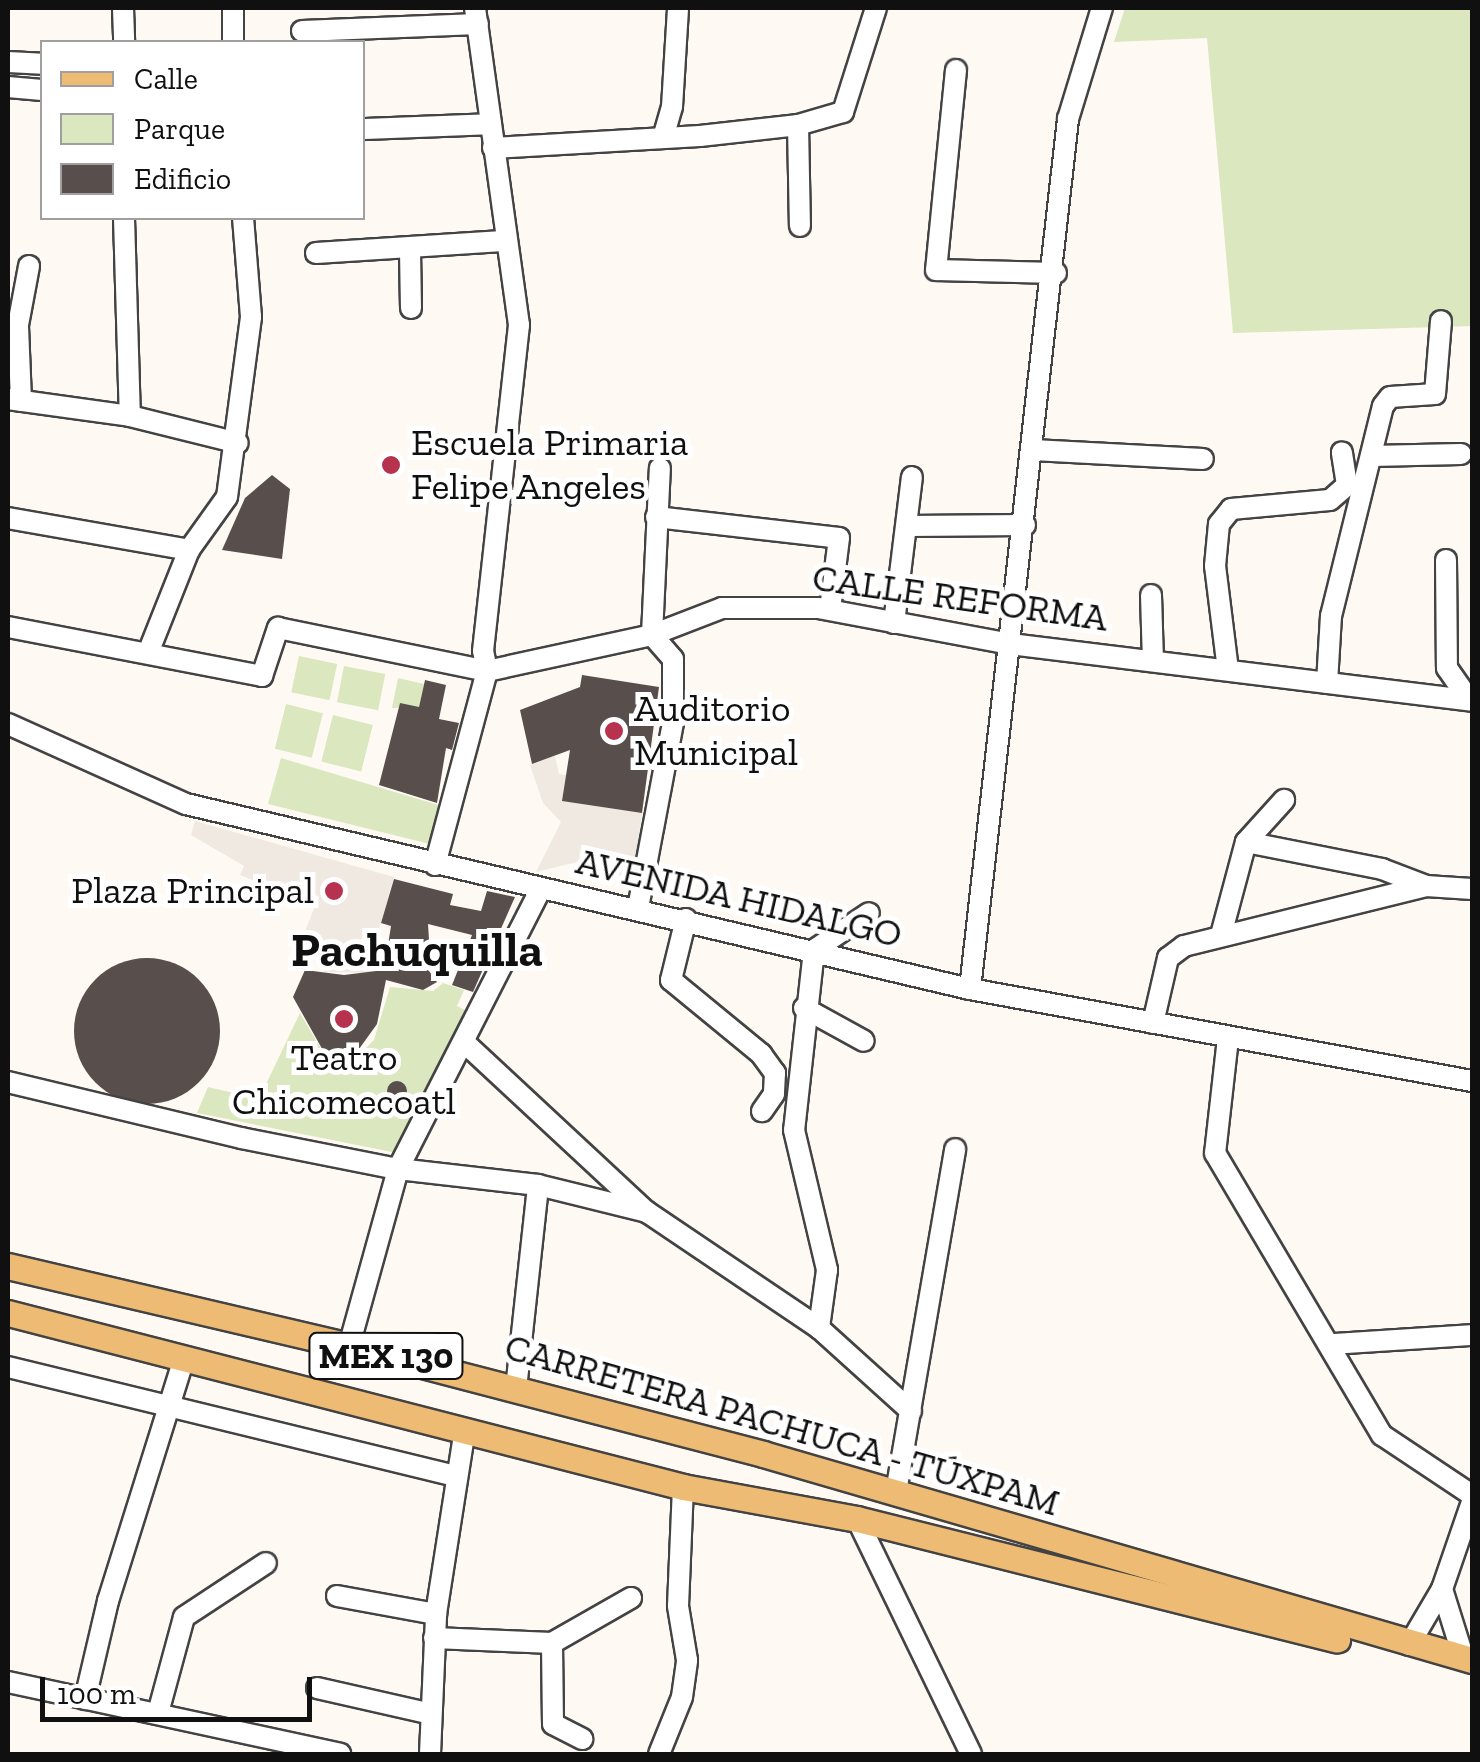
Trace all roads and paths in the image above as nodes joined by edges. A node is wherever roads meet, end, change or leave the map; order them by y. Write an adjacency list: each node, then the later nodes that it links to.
1 (123, 8): 8 (street)
2 (233, 8): 9 (street)
3 (678, 8): 18 (street)
4 (876, 8): 16 (street)
5 (1102, 8): 27 (street)
6 (477, 16): 7 (street); 15 (street)
7 (302, 32)
8 (124, 40)
9 (233, 40)
10 (8, 62): 11 (street)
11 (40, 64)
12 (956, 70): 27 (street)
13 (8, 87): 14 (street)
14 (40, 90)
15 (491, 124): 17 (street); 19 (street)
16 (798, 126): 18 (street); 22 (street)
17 (365, 129)
18 (663, 138): 19 (street)
19 (493, 148): 23 (street)
20 (124, 220): 31 (street)
21 (243, 220): 32 (street)
22 (800, 226)
23 (504, 241): 24 (street); 55 (street)
24 (410, 250): 25 (street); 28 (street)
25 (316, 253)
26 (29, 266): 30 (street)
27 (1056, 272): 33 (street)
28 (412, 308)
29 (1441, 321): 36 (street)
30 (14, 400): 31 (street)
31 (130, 416): 32 (street)
32 (238, 443): 44 (street)
33 (1033, 450): 37 (street); 42 (street)
34 (1342, 452): 54 (street)
35 (1461, 454): 36 (street)
36 (1372, 456): 56 (street)
37 (1203, 459)
38 (660, 468): 40 (street)
39 (912, 476): 43 (street)
40 (656, 517): 47 (street); 50 (street)
41 (8, 518): 44 (street)
42 (1026, 525): 43 (street); 51 (street)
43 (908, 526): 48 (street)
44 (189, 550): 52 (street)
45 (1446, 560): 57 (street)
46 (1151, 594): 53 (street)
47 (830, 609): 48 (street, CALLE REFORMA); 50 (street, CALLE REFORMA)
48 (894, 623): 51 (street, CALLE REFORMA)
49 (8, 626): 52 (street, CALLE REFORMA)
50 (652, 636): 55 (street, CALLE REFORMA); 65 (street)
51 (1010, 644): 53 (street, CALLE REFORMA); 70 (street)
52 (148, 653): 55 (street, CALLE REFORMA)
53 (1153, 661): 54 (street, CALLE REFORMA)
54 (1228, 670): 56 (street, CALLE REFORMA)
55 (487, 671): 61 (street)
56 (1327, 683): 57 (street, CALLE REFORMA)
57 (1471, 701)
58 (8, 724): 61 (street, AVENIDA HIDALGO)
59 (1284, 800): 60 (street)
60 (1246, 842): 62 (street); 68 (street)
61 (434, 865): 63 (street, AVENIDA HIDALGO)
62 (1426, 886): 64 (street); 68 (street)
63 (541, 888): 65 (street, AVENIDA HIDALGO); 75 (street)
64 (1472, 889)
65 (638, 908): 67 (street, AVENIDA HIDALGO)
66 (869, 913): 69 (street)
67 (686, 919): 69 (street, AVENIDA HIDALGO); 78 (street)
68 (1221, 935): 72 (street)
69 (814, 950): 70 (street, AVENIDA HIDALGO); 71 (street)
70 (970, 990): 72 (street, AVENIDA HIDALGO)
71 (804, 1008): 74 (street); 85 (street)
72 (1153, 1023): 73 (street, AVENIDA HIDALGO)
73 (1228, 1038): 76 (street, AVENIDA HIDALGO); 87 (street)
74 (864, 1041)
75 (466, 1045): 80 (street); 82 (street)
76 (1472, 1081)
77 (8, 1082): 80 (street)
78 (762, 1111)
79 (955, 1149): 93 (street)
80 (398, 1170): 81 (street); 88 (street)
81 (538, 1186): 82 (street); 91 (street)
82 (647, 1212): 85 (street)
83 (8, 1266): 88 (main road, CARRETERA PACHUCA - TÚXPAM / MEX 130)
84 (8, 1314): 89 (main road, CARRETERA PACHUCA - TÚXPAM / MEX 130)
85 (819, 1328): 93 (street)
86 (1472, 1335): 87 (street)
87 (1334, 1344): 100 (street)
88 (349, 1346): 91 (main road, CARRETERA PACHUCA - TÚXPAM / MEX 130)
89 (184, 1359): 92 (street); 94 (main road, CARRETERA PACHUCA - TÚXPAM / MEX 130)
90 (8, 1367): 92 (street)
91 (516, 1389): 95 (main road, CARRETERA PACHUCA - TÚXPAM / MEX 130)
92 (167, 1406): 96 (street); 113 (street)
93 (911, 1412): 98 (street)
94 (464, 1429): 96 (street); 97 (main road, CARRETERA PACHUCA - TÚXPAM / MEX 130)
95 (763, 1454): 98 (main road, CARRETERA PACHUCA - TÚXPAM / MEX 130); 99 (main road)
96 (455, 1476): 106 (street)
97 (683, 1487): 99 (main road, CARRETERA PACHUCA - TÚXPAM / MEX 130); 120 (street)
98 (896, 1492): 109 (main road, CARRETERA PACHUCA - TÚXPAM / MEX 130)
99 (751, 1498): 101 (main road, CARRETERA PACHUCA - TÚXPAM / MEX 130)
100 (1472, 1499): 103 (street)
101 (857, 1518): 110 (main road, CARRETERA PACHUCA - TÚXPAM / MEX 130); 121 (street)
102 (266, 1563): 114 (street)
103 (1442, 1589): 109 (street); 110 (street)
104 (336, 1596): 106 (street)
105 (631, 1598): 108 (street)
106 (436, 1614): 107 (street)
107 (434, 1638): 108 (street); 115 (street)
108 (552, 1643): 116 (street)
109 (1409, 1645): 110 (main road, CARRETERA PACHUCA - TÚXPAM / MEX 130)
110 (1470, 1664)
111 (8, 1682): 113 (street)
112 (317, 1688): 115 (street)
113 (86, 1699): 114 (street)
114 (158, 1713): 117 (street)
115 (427, 1713): 119 (street)
116 (582, 1738)
117 (312, 1751): 118 (street)
118 (340, 1754)
119 (430, 1754)
120 (659, 1754)
121 (970, 1754)

